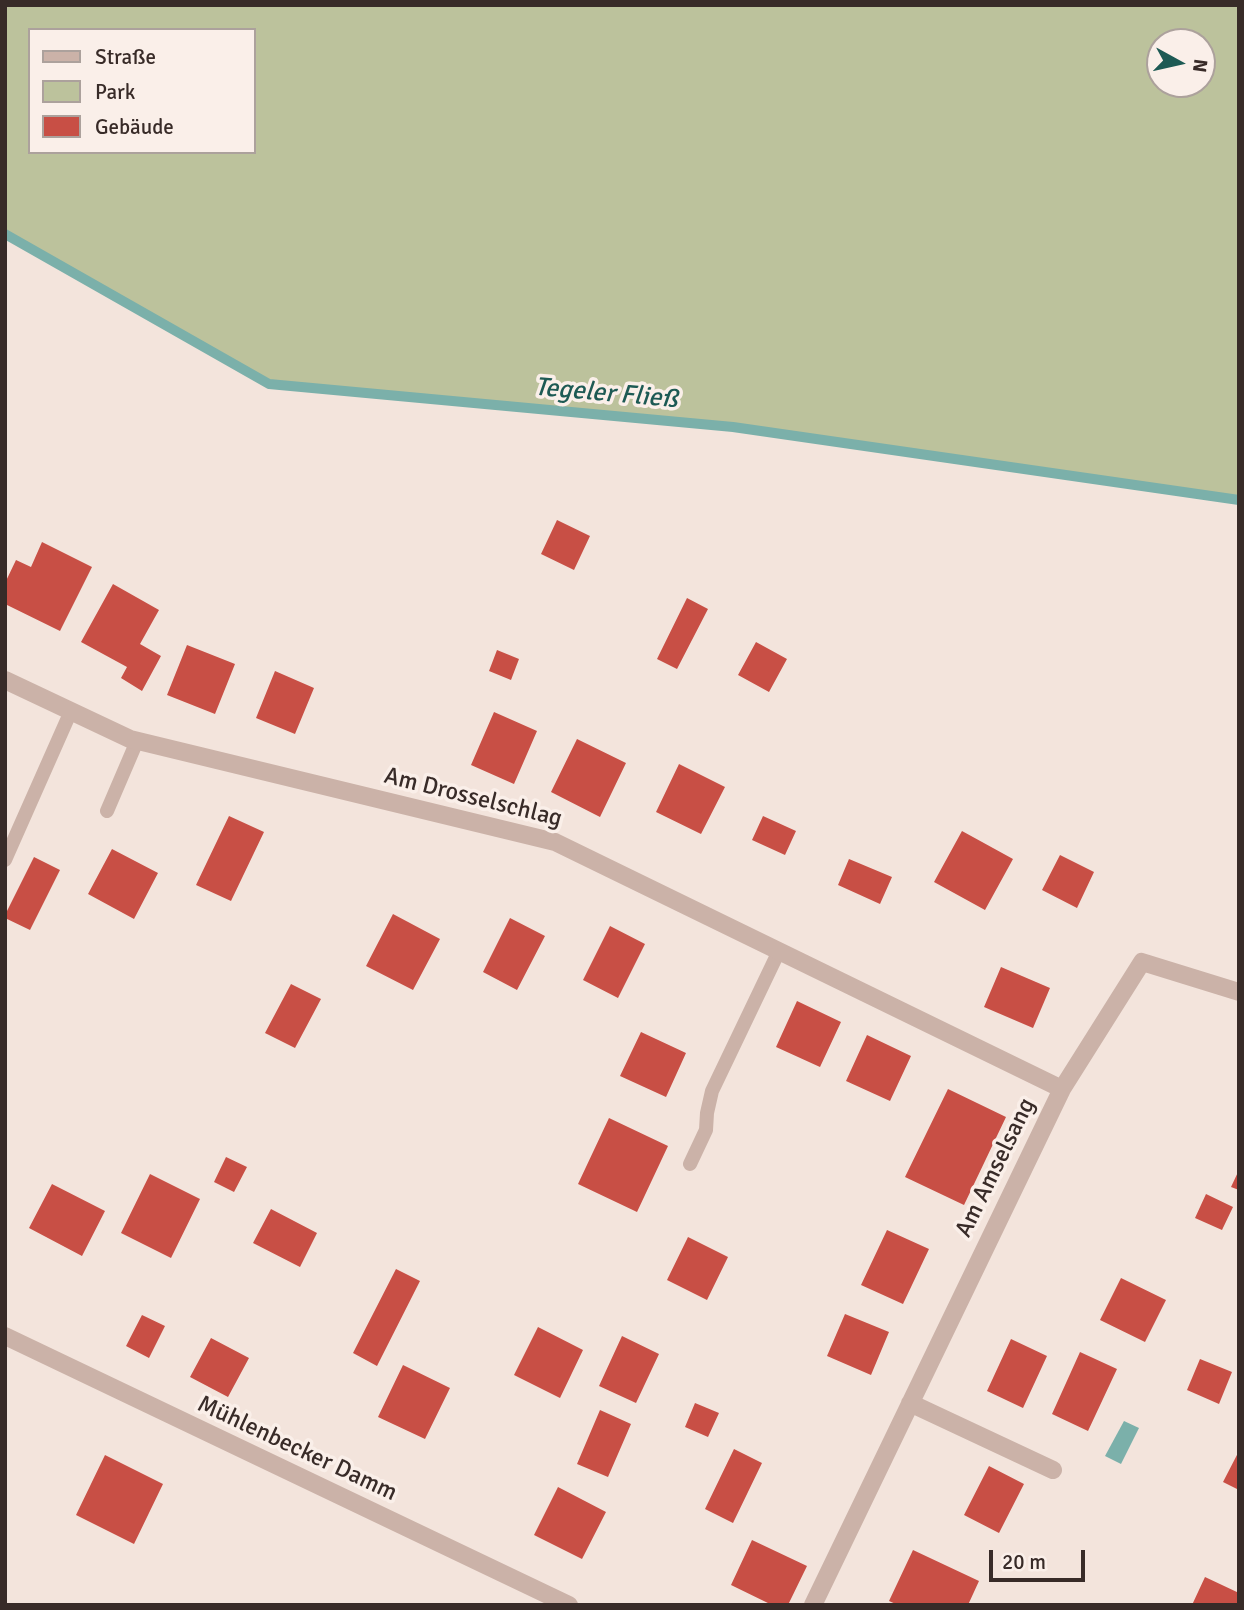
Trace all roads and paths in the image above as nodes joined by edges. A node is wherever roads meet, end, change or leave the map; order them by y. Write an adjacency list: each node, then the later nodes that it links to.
1 (5, 680): 2 (street, Am Drosselschlag)
2 (71, 711): 3 (street, Am Drosselschlag); 5 (lane)
3 (137, 741): 4 (lane); 6 (street, Am Drosselschlag)
4 (107, 811)
5 (5, 860)
6 (779, 951): 8 (street, Am Drosselschlag); 9 (lane)
7 (1239, 992): 8 (street, Am Amselsang)
8 (1062, 1088): 11 (street, Am Amselsang)
9 (690, 1164)
10 (5, 1336): 13 (street, Mühlenbecker Damm)
11 (910, 1403): 12 (street); 14 (street, Am Amselsang)
12 (1053, 1470)
13 (569, 1605)
14 (813, 1605)

